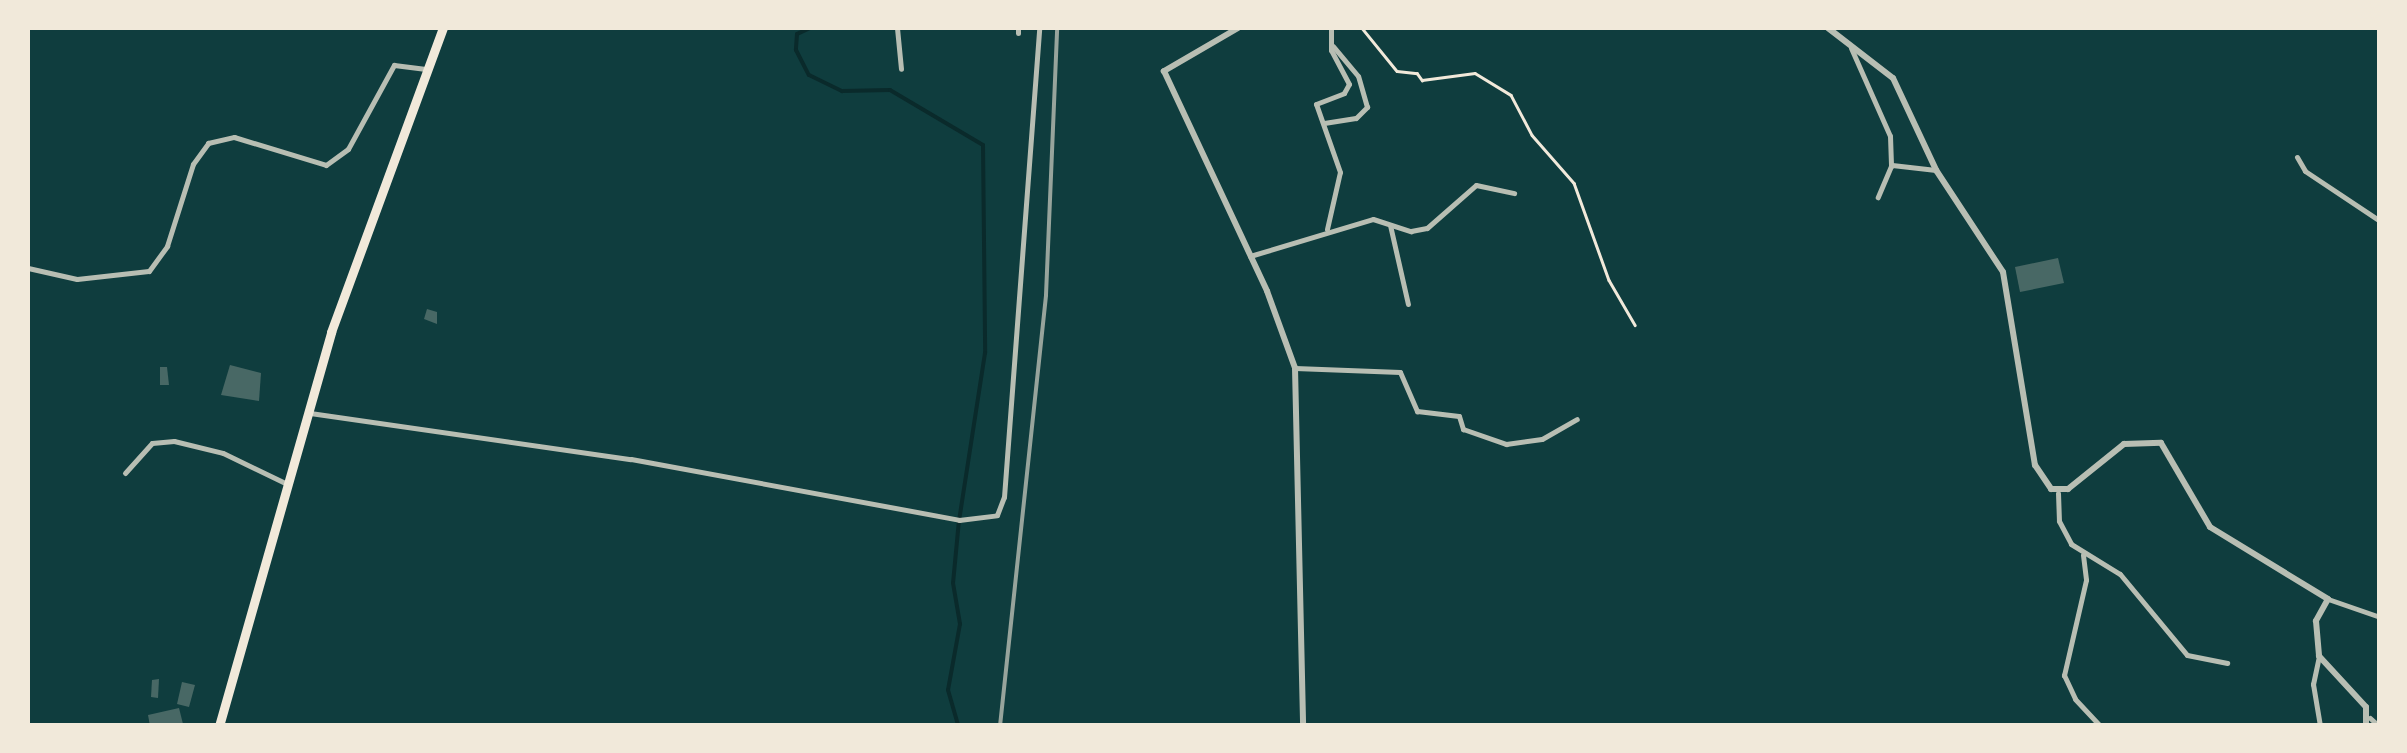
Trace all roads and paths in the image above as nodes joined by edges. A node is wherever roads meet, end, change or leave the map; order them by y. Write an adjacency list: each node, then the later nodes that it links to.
1 (442, 28): 10 (highway)
2 (897, 28): 11 (street)
3 (1039, 28): 26 (street)
4 (1238, 28): 21 (street)
5 (1331, 28): 9 (street)
6 (1362, 28): 24 (path)
7 (1828, 28): 8 (street)
8 (1848, 41): 14 (street); 15 (street)
9 (1330, 44): 12 (street); 12 (street)
10 (426, 69): 22 (street); 26 (highway)
11 (901, 69)
12 (1324, 122): 20 (street)
13 (2297, 156): 18 (street)
14 (1891, 166): 15 (street); 17 (street)
15 (1936, 170): 30 (street)
16 (1514, 194): 19 (street)
17 (1878, 197)
18 (2380, 221)
19 (1389, 222): 20 (street); 23 (street)
20 (1327, 229): 21 (street)
21 (1250, 256): 25 (street)
22 (28, 268)
23 (1408, 304)
24 (1635, 325)
25 (1295, 368): 27 (street); 38 (street)
26 (305, 412): 29 (highway)
27 (1576, 419)
28 (125, 473): 29 (street)
29 (285, 483): 37 (highway)
30 (2058, 492): 31 (street); 32 (street)
31 (2083, 555): 35 (street); 39 (street)
32 (2328, 599): 33 (street); 34 (street)
33 (2380, 617)
34 (2319, 656): 36 (street); 40 (street)
35 (2227, 663)
36 (2368, 722): 41 (street)
37 (219, 726)
38 (1303, 726)
39 (2100, 726)
40 (2320, 726)
41 (2379, 726)

